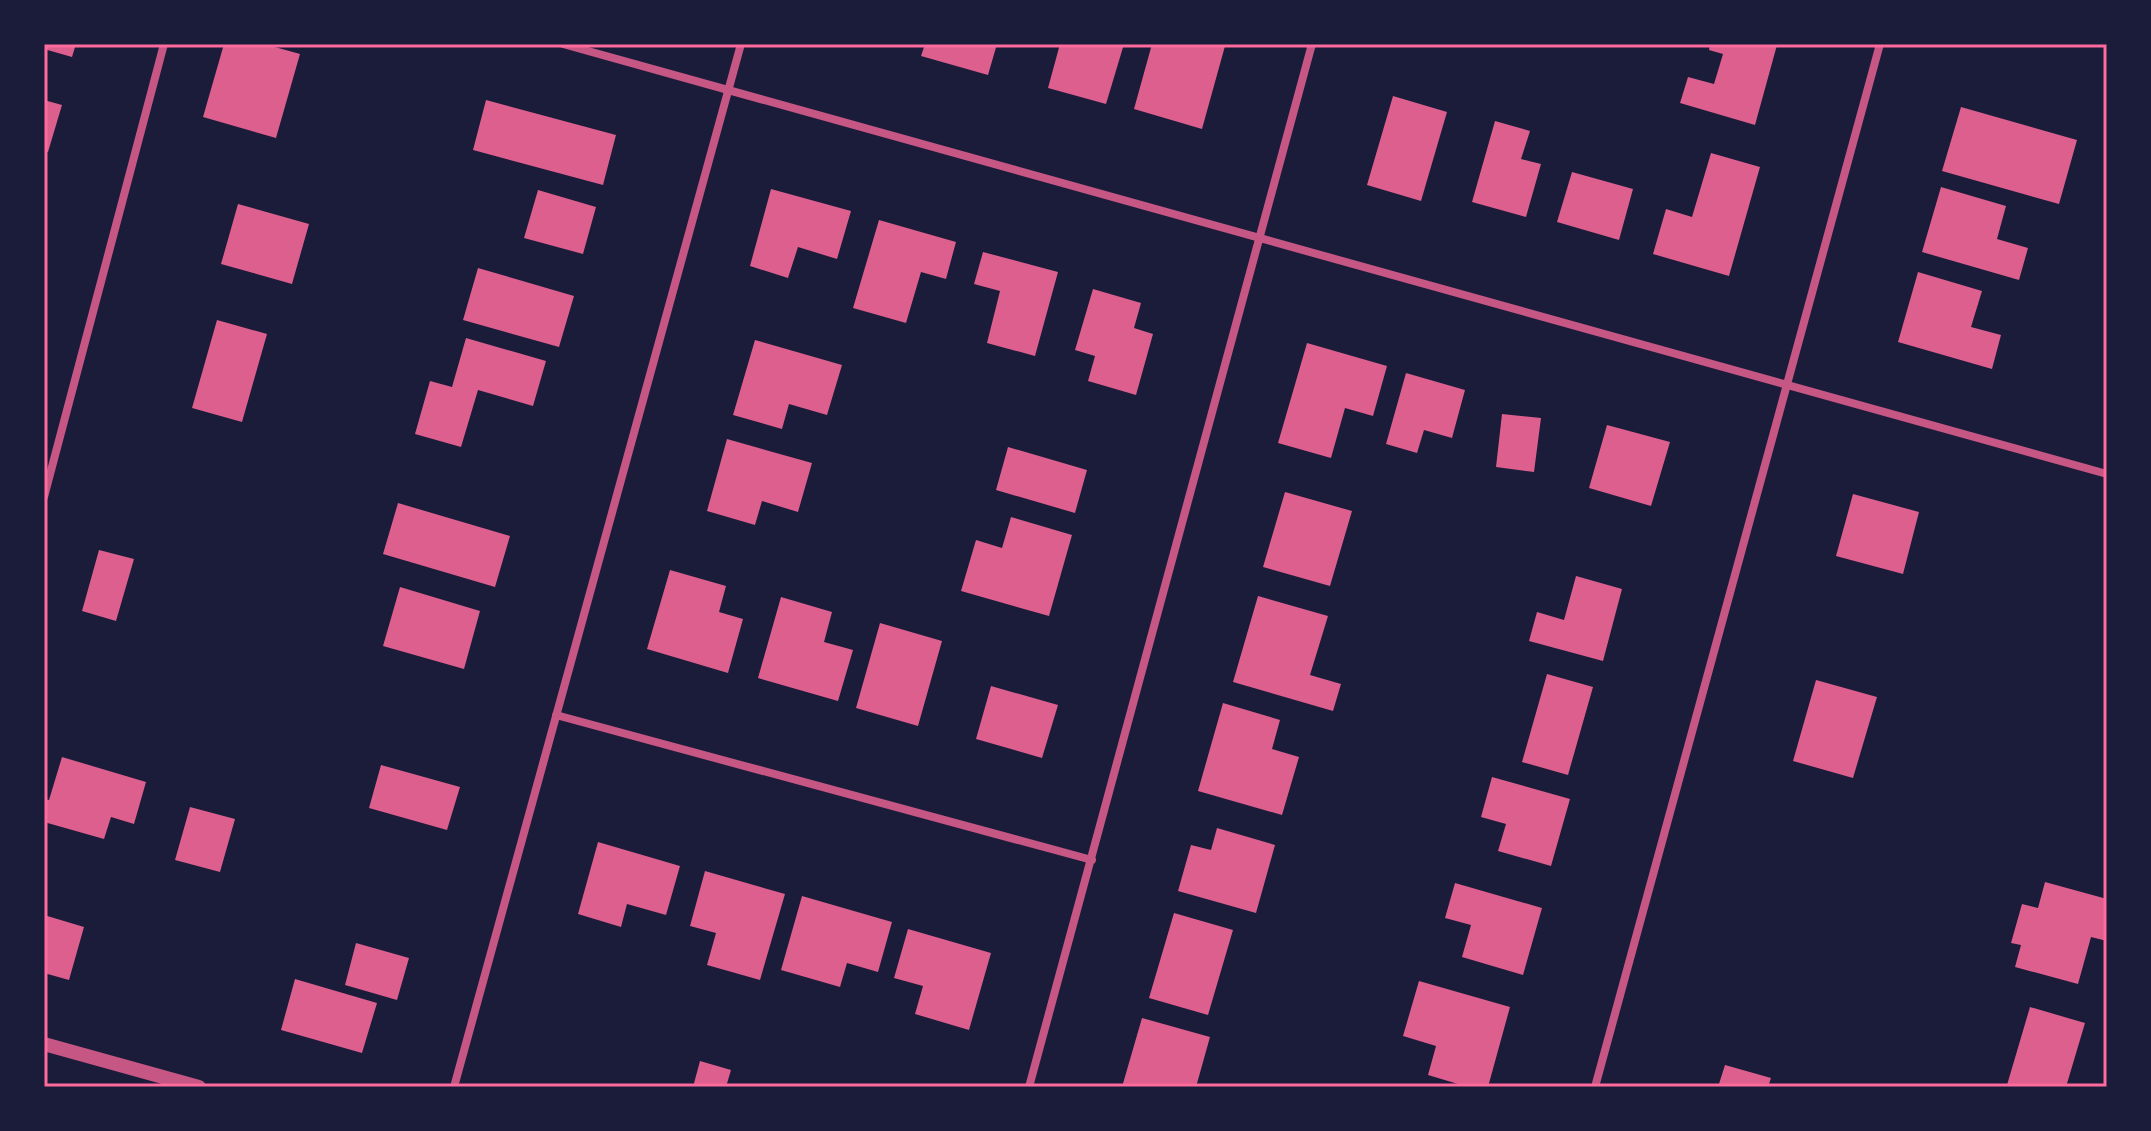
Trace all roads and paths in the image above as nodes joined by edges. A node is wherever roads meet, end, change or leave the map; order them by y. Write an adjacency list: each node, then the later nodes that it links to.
1 (164, 44): 10 (street)
2 (563, 44): 6 (street)
3 (741, 44): 6 (street)
4 (1312, 44): 7 (street)
5 (1880, 44): 8 (street)
6 (728, 90): 7 (street); 11 (street)
7 (1261, 236): 8 (street); 12 (street)
8 (1786, 385): 9 (street); 17 (street)
9 (2107, 474)
10 (44, 497)
11 (556, 715): 12 (street); 15 (street)
12 (1092, 860): 16 (street)
13 (44, 1044): 14 (street)
14 (199, 1087)
15 (454, 1087)
16 (1029, 1087)
17 (1595, 1087)

